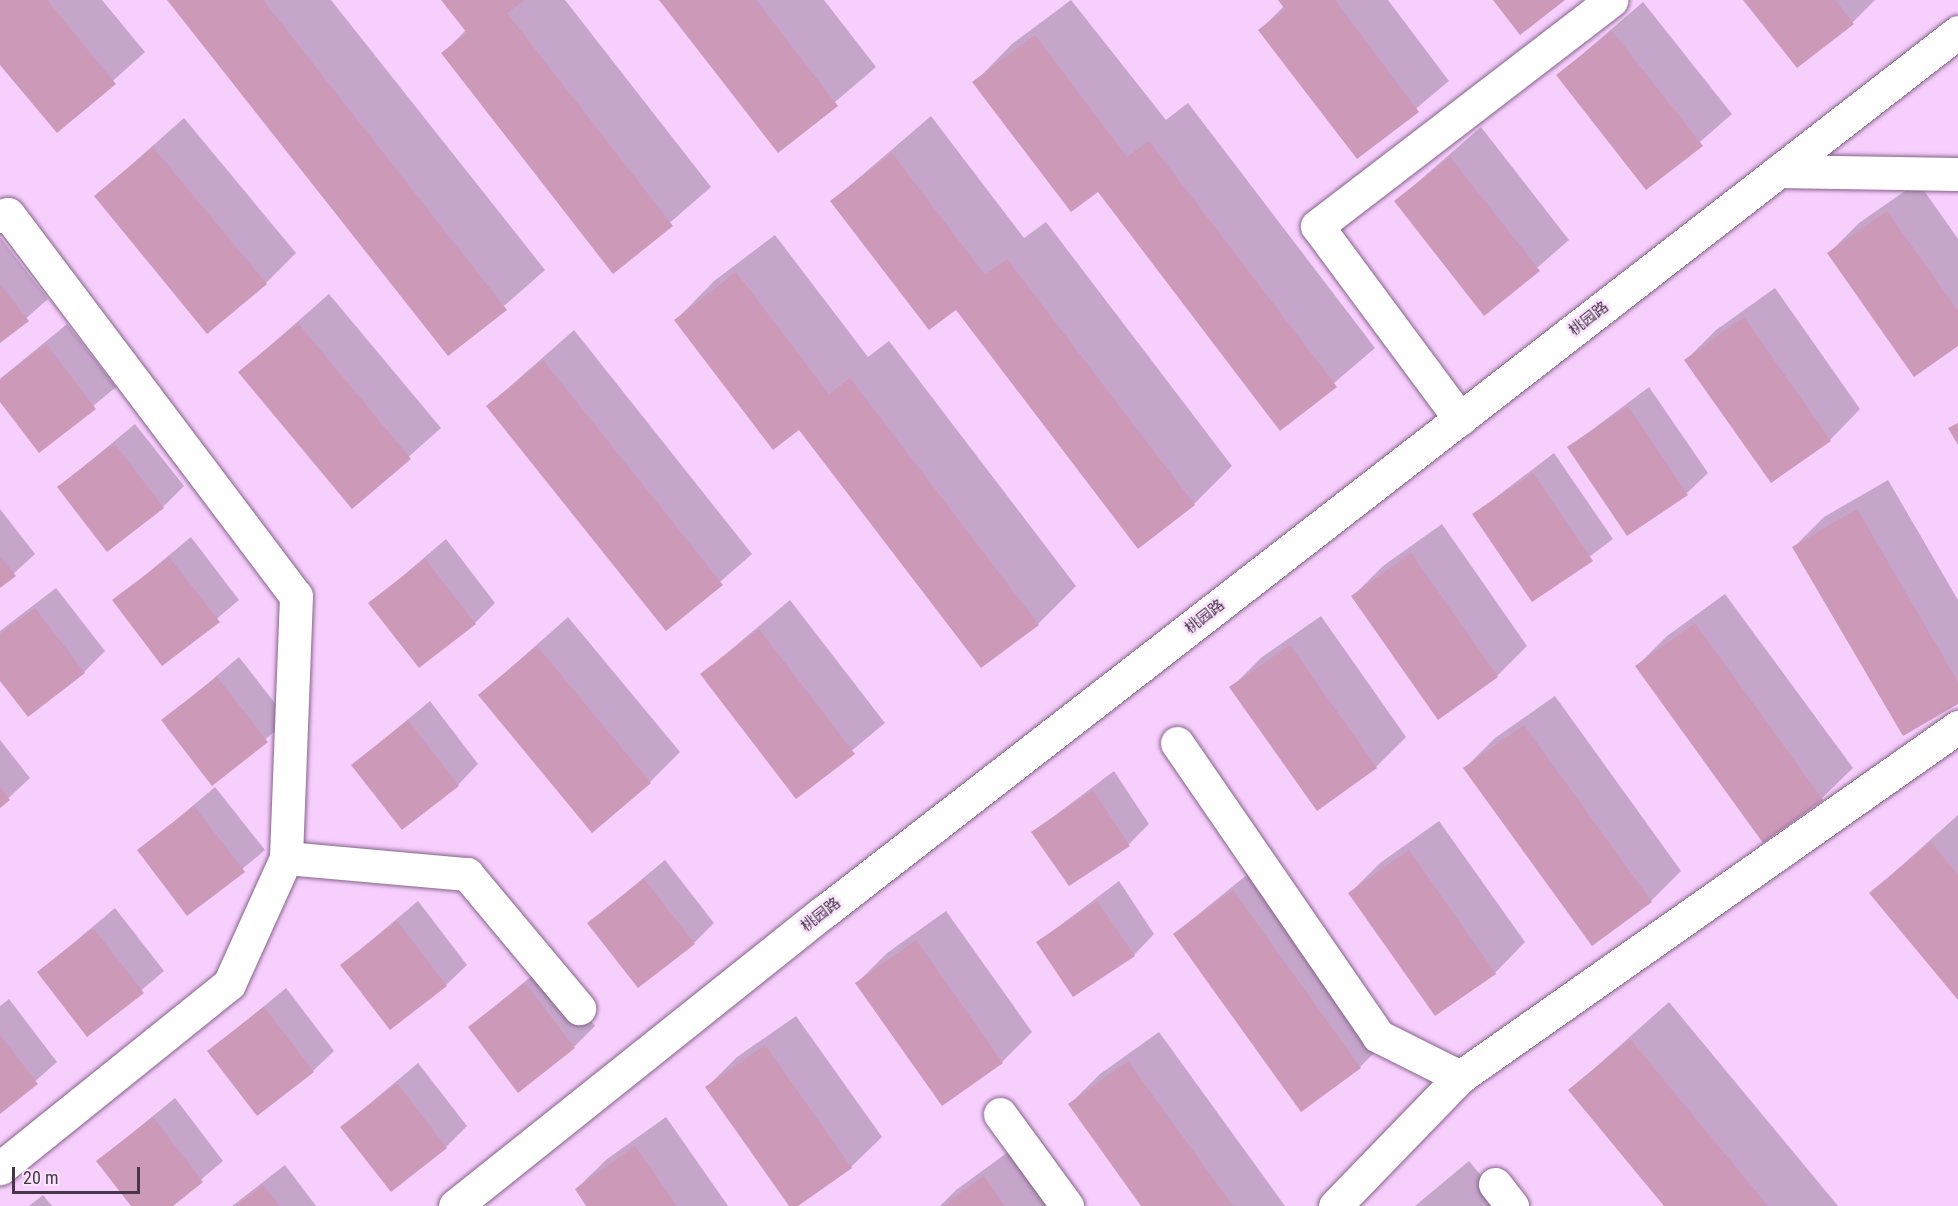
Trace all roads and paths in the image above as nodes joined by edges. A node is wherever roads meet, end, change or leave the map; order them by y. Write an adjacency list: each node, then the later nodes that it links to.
1 (1611, 0): 6 (street)
2 (1958, 33): 3 (street, 桃园路)
3 (1779, 171): 4 (street); 6 (street, 桃园路)
4 (1958, 174)
5 (0, 216): 9 (street)
6 (1460, 419): 14 (street, 桃园路)
7 (1958, 727): 11 (street)
8 (1178, 743): 11 (street)
9 (286, 858): 10 (street); 13 (street)
10 (579, 1008)
11 (1460, 1077): 16 (street)
12 (1000, 1114): 15 (street)
13 (0, 1168)
14 (455, 1206)
15 (1067, 1206)
16 (1335, 1206)

